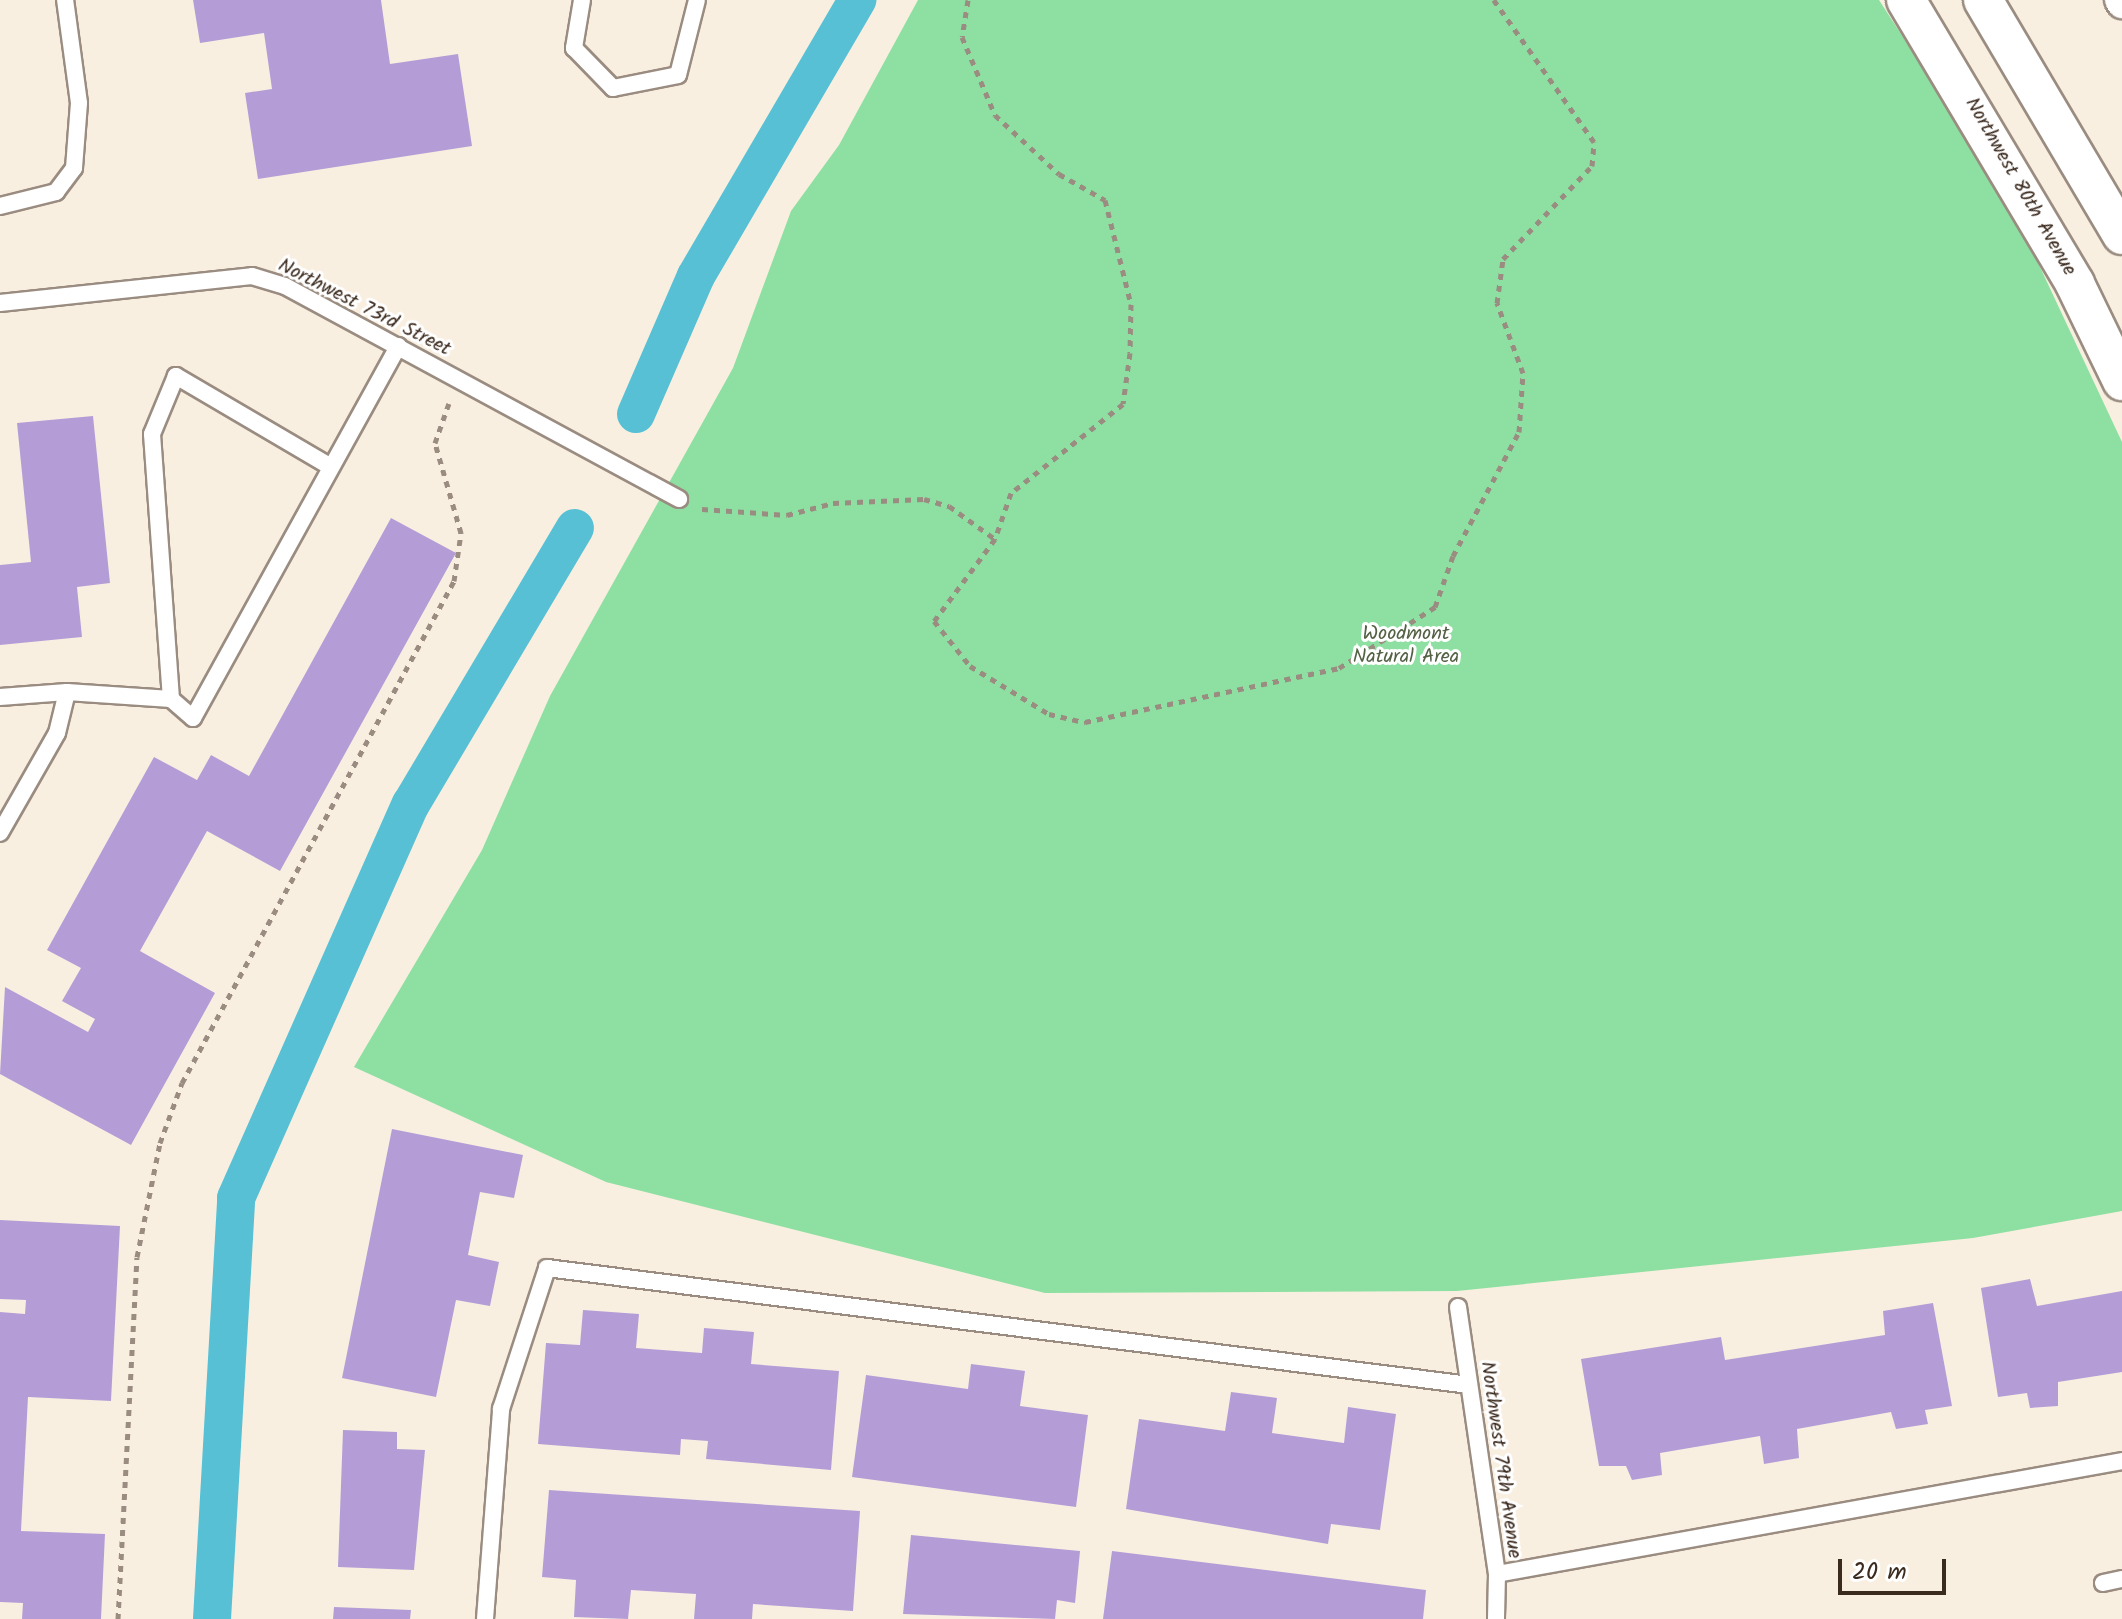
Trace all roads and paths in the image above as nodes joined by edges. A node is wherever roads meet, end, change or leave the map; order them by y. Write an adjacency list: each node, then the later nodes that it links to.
1 (65, 0): 8 (lane)
2 (582, 0): 3 (lane)
3 (697, 0)
4 (968, 0): 16 (path)
5 (1494, 0): 16 (path)
6 (1906, 0): 13 (street, Northwest 80th Avenue)
7 (1983, 0): 9 (street)
8 (0, 206)
9 (2122, 235)
10 (0, 303): 11 (lane, Northwest 73rd Street)
11 (398, 346): 12 (lane, Northwest 73rd Street); 14 (lane)
12 (458, 378): 15 (lane, Northwest 73rd Street); 27 (path)
13 (2122, 381)
14 (331, 467): 19 (lane); 19 (lane)
15 (679, 499): 16 (path)
16 (995, 539)
17 (67, 692): 18 (lane); 19 (lane); 20 (lane)
18 (0, 697)
19 (171, 699)
20 (0, 833)
21 (1458, 1307): 22 (lane, Northwest 79th Avenue)
22 (1469, 1385): 24 (lane, Northwest 79th Avenue); 28 (lane)
23 (2122, 1461): 24 (lane)
24 (1497, 1574): 29 (lane, Northwest 79th Avenue)
25 (2122, 1579): 26 (lane)
26 (2103, 1583)
27 (118, 1619)
28 (485, 1619)
29 (1496, 1619)

